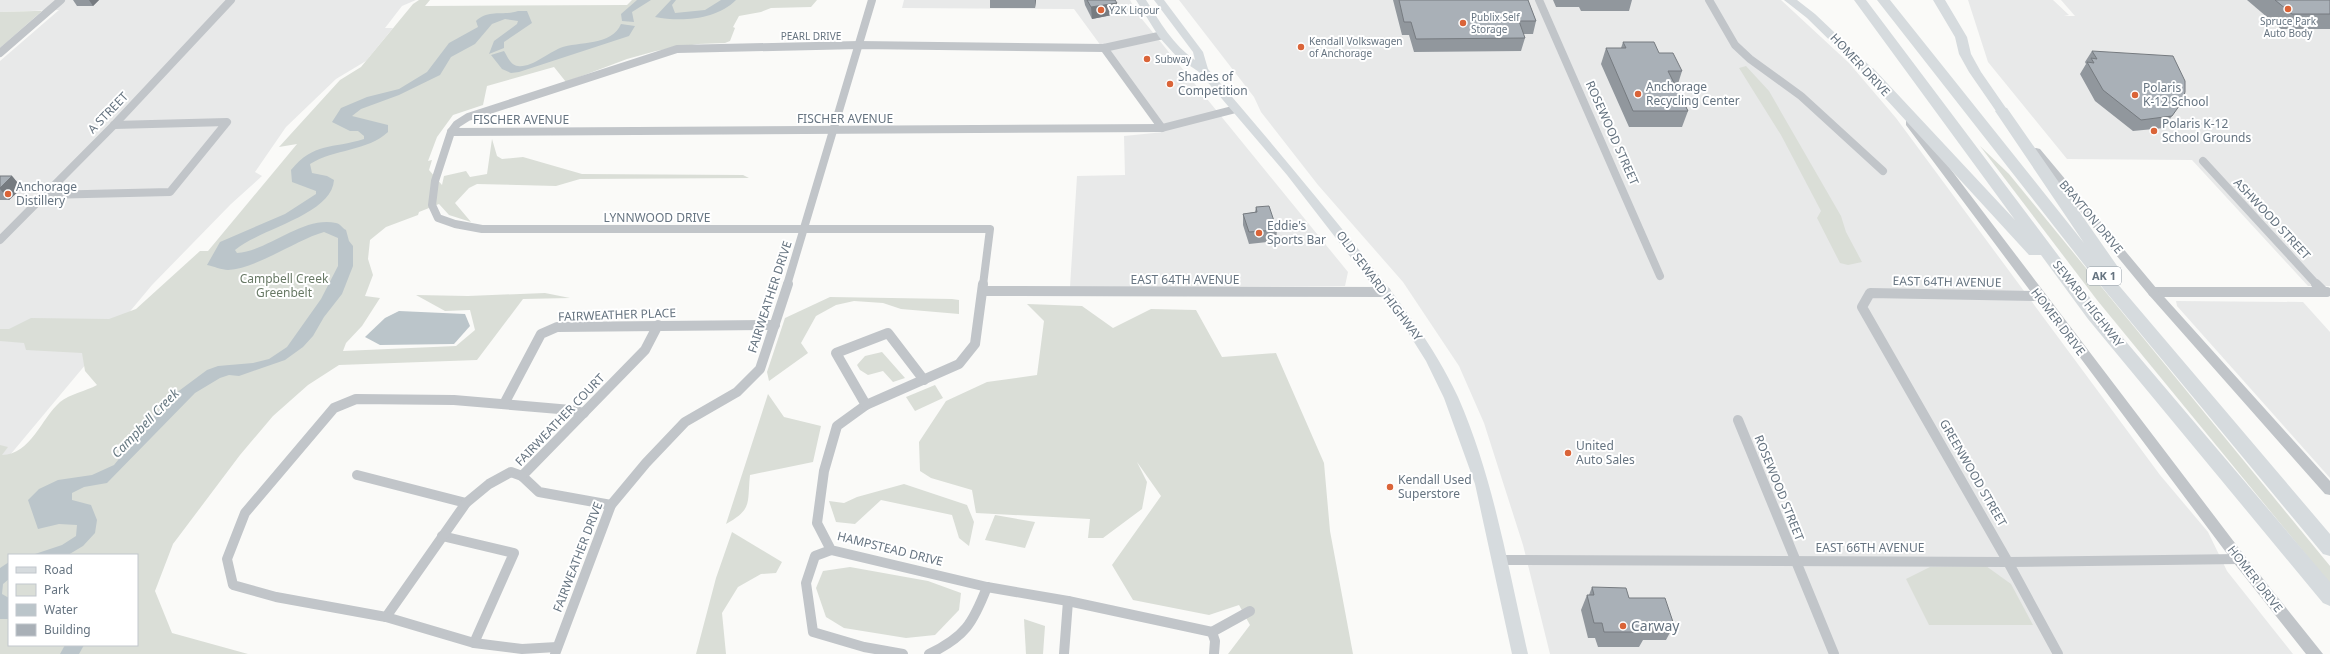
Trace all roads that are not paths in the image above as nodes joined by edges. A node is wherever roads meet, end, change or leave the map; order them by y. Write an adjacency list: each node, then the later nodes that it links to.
1 (61, 0): 17 (street)
2 (231, 0): 23 (street, A STREET)
3 (872, 0): 15 (street, FAIRWEATHER DRIVE)
4 (1141, 0): 13 (main road, OLD SEWARD HIGHWAY)
5 (1159, 0): 18 (main road, OLD SEWARD HIGHWAY)
6 (1540, 0): 33 (street, ROSEWOOD STREET)
7 (1709, 0): 28 (street)
8 (1790, 0): 19 (main road, HOMER DRIVE)
9 (1860, 0): 40 (highway, SEWARD HIGHWAY / AK 1)
10 (1883, 0): 48 (highway, AK 1)
11 (1939, 0): 14 (main road, BRAYTON DRIVE)
12 (1950, 0): 14 (main road)
13 (1163, 35): 16 (street, PEARL DRIVE); 18 (main road, OLD SEWARD HIGHWAY)
14 (1961, 37): 21 (main road, BRAYTON DRIVE)
15 (859, 45): 16 (street, PEARL DRIVE); 22 (street, PEARL DRIVE); 25 (street, FAIRWEATHER DRIVE)
16 (1104, 48): 24 (street)
17 (0, 53)
18 (1203, 70): 20 (main road, OLD SEWARD HIGHWAY)
19 (1868, 70): 38 (street, HOMER DRIVE); 40 (highway)
20 (1236, 109): 24 (street, FISCHER AVENUE); 35 (main road, OLD SEWARD HIGHWAY)
21 (2002, 111): 36 (street, BRAYTON DRIVE); 48 (highway)
22 (468, 117): 26 (street, LYNNWOOD DRIVE)
23 (114, 125): 29 (street, A STREET); 29 (street)
24 (1162, 128): 25 (street, FISCHER AVENUE)
25 (832, 131): 26 (street, FISCHER AVENUE); 31 (street, FAIRWEATHER DRIVE)
26 (451, 132): 31 (street, LYNNWOOD DRIVE)
27 (2203, 161): 37 (street, ASHWOOD STREET)
28 (1883, 171)
29 (45, 195): 32 (street, A STREET)
30 (990, 229): 31 (street, LYNNWOOD DRIVE); 34 (street, HAMPSTEAD DRIVE)
31 (805, 230): 42 (street, FAIRWEATHER DRIVE)
32 (0, 240)
33 (1660, 276)
34 (983, 292): 35 (street, EAST 64TH AVENUE); 43 (street, HAMPSTEAD DRIVE)
35 (1386, 292): 58 (main road, OLD SEWARD HIGHWAY)
36 (2153, 292): 37 (street); 51 (street, BRAYTON DRIVE)
37 (2327, 292)
38 (2038, 296): 39 (street, EAST 64TH AVENUE); 57 (street, HOMER DRIVE)
39 (1862, 306): 60 (street, GREENWOOD STREET)
40 (2094, 315): 62 (highway, SEWARD HIGHWAY / AK 1)
41 (658, 325): 42 (street, FAIRWEATHER PLACE); 44 (street, FAIRWEATHER PLACE); 46 (street, FAIRWEATHER COURT)
42 (775, 325): 53 (street, FAIRWEATHER DRIVE)
43 (924, 380): 45 (street, HAMPSTEAD DRIVE); 45 (street)
44 (504, 404): 46 (street); 65 (street)
45 (866, 405): 56 (street, HAMPSTEAD DRIVE)
46 (584, 413): 50 (street, FAIRWEATHER COURT)
47 (1738, 420): 59 (street, ROSEWOOD STREET)
48 (2228, 428): 55 (highway, AK 1)
49 (357, 475): 52 (street)
50 (522, 476): 52 (street); 53 (street, FAIRWEATHER COURT)
51 (2330, 490)
52 (466, 503): 54 (street)
53 (611, 505): 68 (street, FAIRWEATHER DRIVE)
54 (442, 536): 65 (street); 67 (street)
55 (2330, 548)
56 (831, 550): 61 (street, HAMPSTEAD DRIVE); 69 (street)
57 (2239, 559): 60 (street, EAST 66TH AVENUE); 76 (street, HOMER DRIVE)
58 (1500, 560): 59 (street, EAST 66TH AVENUE); 73 (main road, OLD SEWARD HIGHWAY)
59 (1794, 561): 60 (street, EAST 66TH AVENUE); 74 (street, ROSEWOOD STREET)
60 (2008, 562): 75 (street, GREENWOOD STREET)
61 (987, 587): 63 (street, HAMPSTEAD DRIVE); 70 (street)
62 (2330, 597)
63 (1068, 601): 66 (street, HAMPSTEAD DRIVE); 71 (street)
64 (1250, 611): 66 (street)
65 (386, 617): 67 (street)
66 (1212, 632): 72 (street)
67 (474, 643): 68 (street)
68 (556, 651)
69 (903, 654)
70 (929, 654)
71 (1064, 654)
72 (1214, 654)
73 (1520, 654)
74 (1834, 654)
75 (2058, 654)
76 (2315, 654)

